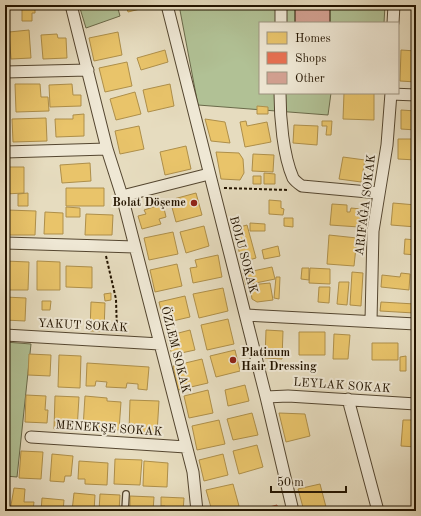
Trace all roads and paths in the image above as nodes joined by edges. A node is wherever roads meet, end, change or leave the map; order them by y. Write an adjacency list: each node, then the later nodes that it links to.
1 (71, 5): 7 (street, ÖZLEM SOKAK)
2 (167, 5): 15 (street, BOLU SOKAK)
3 (281, 5): 5 (street)
4 (394, 5): 6 (street)
5 (281, 22)
6 (393, 22)
7 (88, 70): 8 (street); 13 (street, ÖZLEM SOKAK)
8 (5, 72)
9 (280, 94): 16 (street)
10 (391, 94): 18 (street, ARIFAĞA SOKAK)
11 (399, 94): 12 (street)
12 (416, 95)
13 (107, 149): 14 (street); 19 (street, ÖZLEM SOKAK)
14 (5, 152)
15 (209, 174): 17 (street, BOLU SOKAK); 19 (street)
16 (302, 186): 17 (path); 18 (street)
17 (213, 187): 23 (street, BOLU SOKAK)
18 (379, 193): 24 (street, ARIFAĞA SOKAK)
19 (122, 196): 22 (street, ÖZLEM SOKAK)
20 (5, 243): 21 (street)
21 (103, 247): 22 (street); 27 (path)
22 (135, 247): 28 (street, ÖZLEM SOKAK)
23 (246, 315): 24 (street); 29 (street, BOLU SOKAK)
24 (371, 321): 25 (street)
25 (416, 324)
26 (5, 335): 27 (street, YAKUT SOKAK)
27 (116, 341): 28 (street, YAKUT SOKAK)
28 (160, 344): 33 (street, ÖZLEM SOKAK)
29 (266, 397): 30 (street, LEYLAK SOKAK); 37 (street, BOLU SOKAK)
30 (348, 399): 31 (street, LEYLAK SOKAK); 38 (street)
31 (416, 404)
32 (31, 437): 33 (street, MENEKŞE SOKAK)
33 (186, 447): 36 (street, ÖZLEM SOKAK)
34 (126, 494): 35 (lane)
35 (125, 511)
36 (197, 511)
37 (293, 511)
38 (378, 511)

